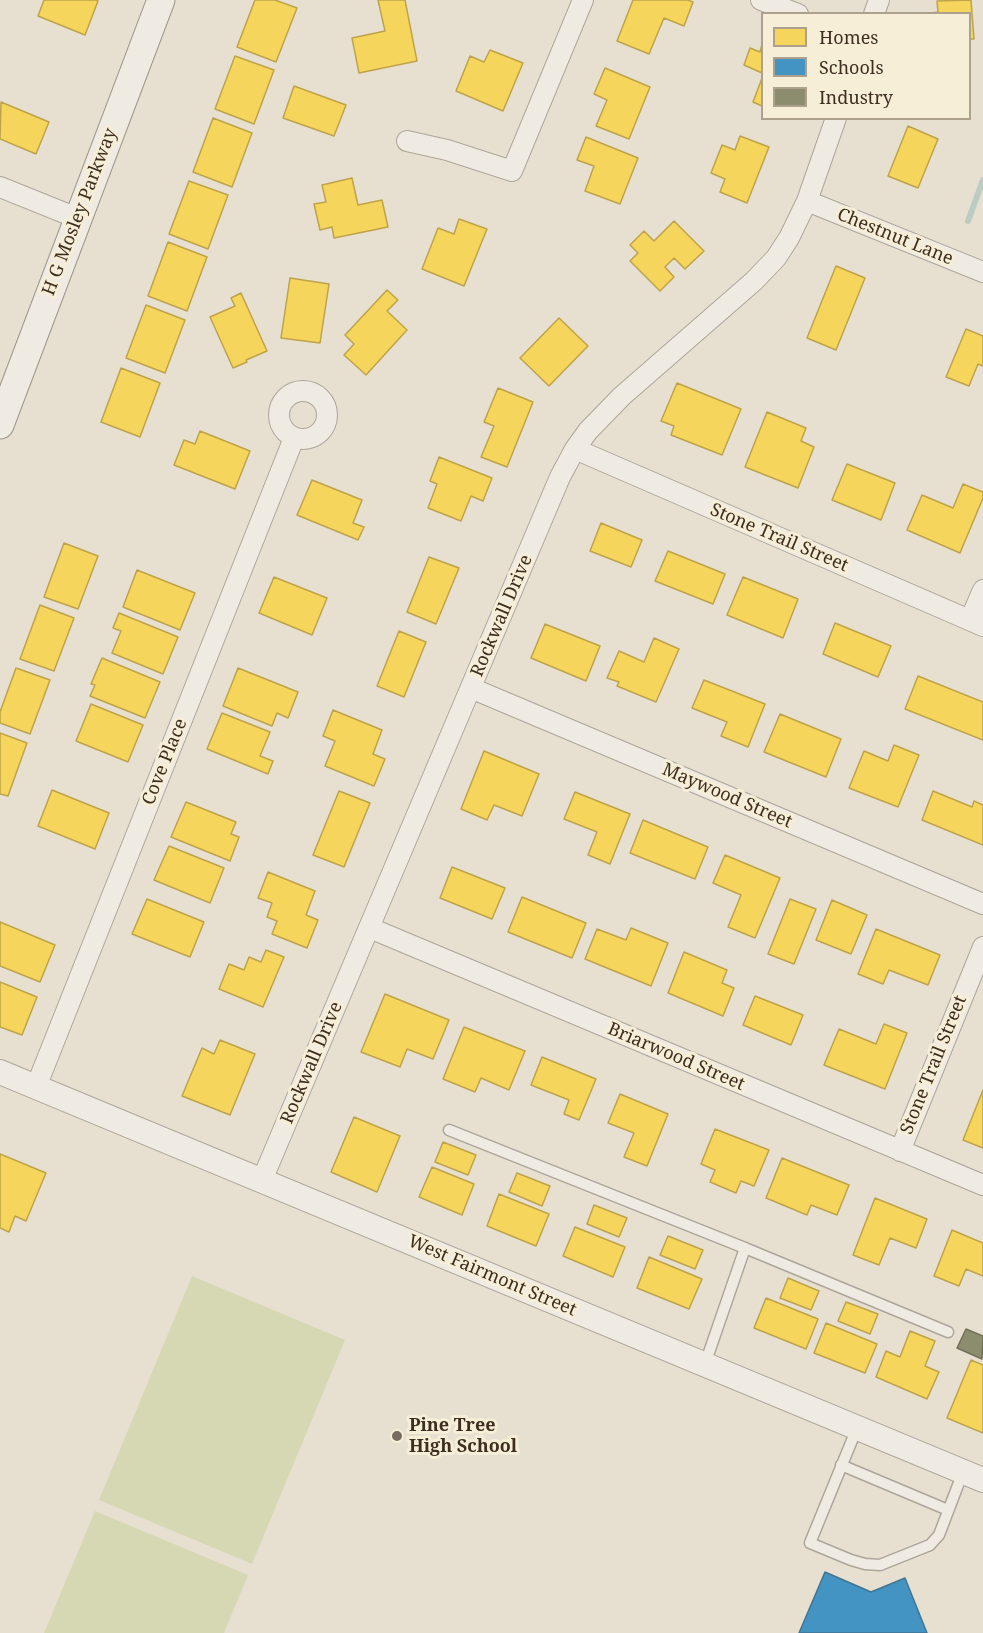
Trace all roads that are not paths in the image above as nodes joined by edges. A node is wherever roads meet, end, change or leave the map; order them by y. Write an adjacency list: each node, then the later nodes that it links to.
1 (161, 0): 9 (main road, H G Mosley Parkway)
2 (583, 0): 6 (street)
3 (760, 0): 4 (street)
4 (793, 12)
5 (835, 120): 8 (street, Rockwall Drive)
6 (407, 141)
7 (0, 187): 9 (street)
8 (807, 201): 10 (street, Chestnut Lane); 13 (street, Rockwall Drive)
9 (78, 219): 11 (main road, H G Mosley Parkway)
10 (983, 272)
11 (0, 424)
12 (294, 438): 21 (street, Cove Place)
13 (575, 449): 15 (street, Stone Trail Street); 16 (street, Rockwall Drive)
14 (983, 590): 15 (street)
15 (976, 623)
16 (471, 688): 17 (street, Maywood Street); 18 (street, Rockwall Drive)
17 (983, 904)
18 (370, 928): 23 (street, Briarwood Street); 24 (street, Rockwall Drive)
19 (983, 946): 23 (street, Stone Trail Street)
20 (0, 1071): 21 (street, West Fairmont Street)
21 (36, 1087): 24 (street, West Fairmont Street)
22 (449, 1130): 26 (lane)
23 (900, 1151): 25 (street, Briarwood Street)
24 (262, 1180): 28 (street, West Fairmont Street)
25 (983, 1185)
26 (745, 1248): 27 (lane); 28 (lane)
27 (948, 1332)
28 (705, 1364): 29 (street, West Fairmont Street)
29 (857, 1427): 30 (lane); 31 (street, West Fairmont Street)
30 (841, 1466): 32 (lane); 32 (lane)
31 (973, 1476): 32 (lane)
32 (948, 1510)

